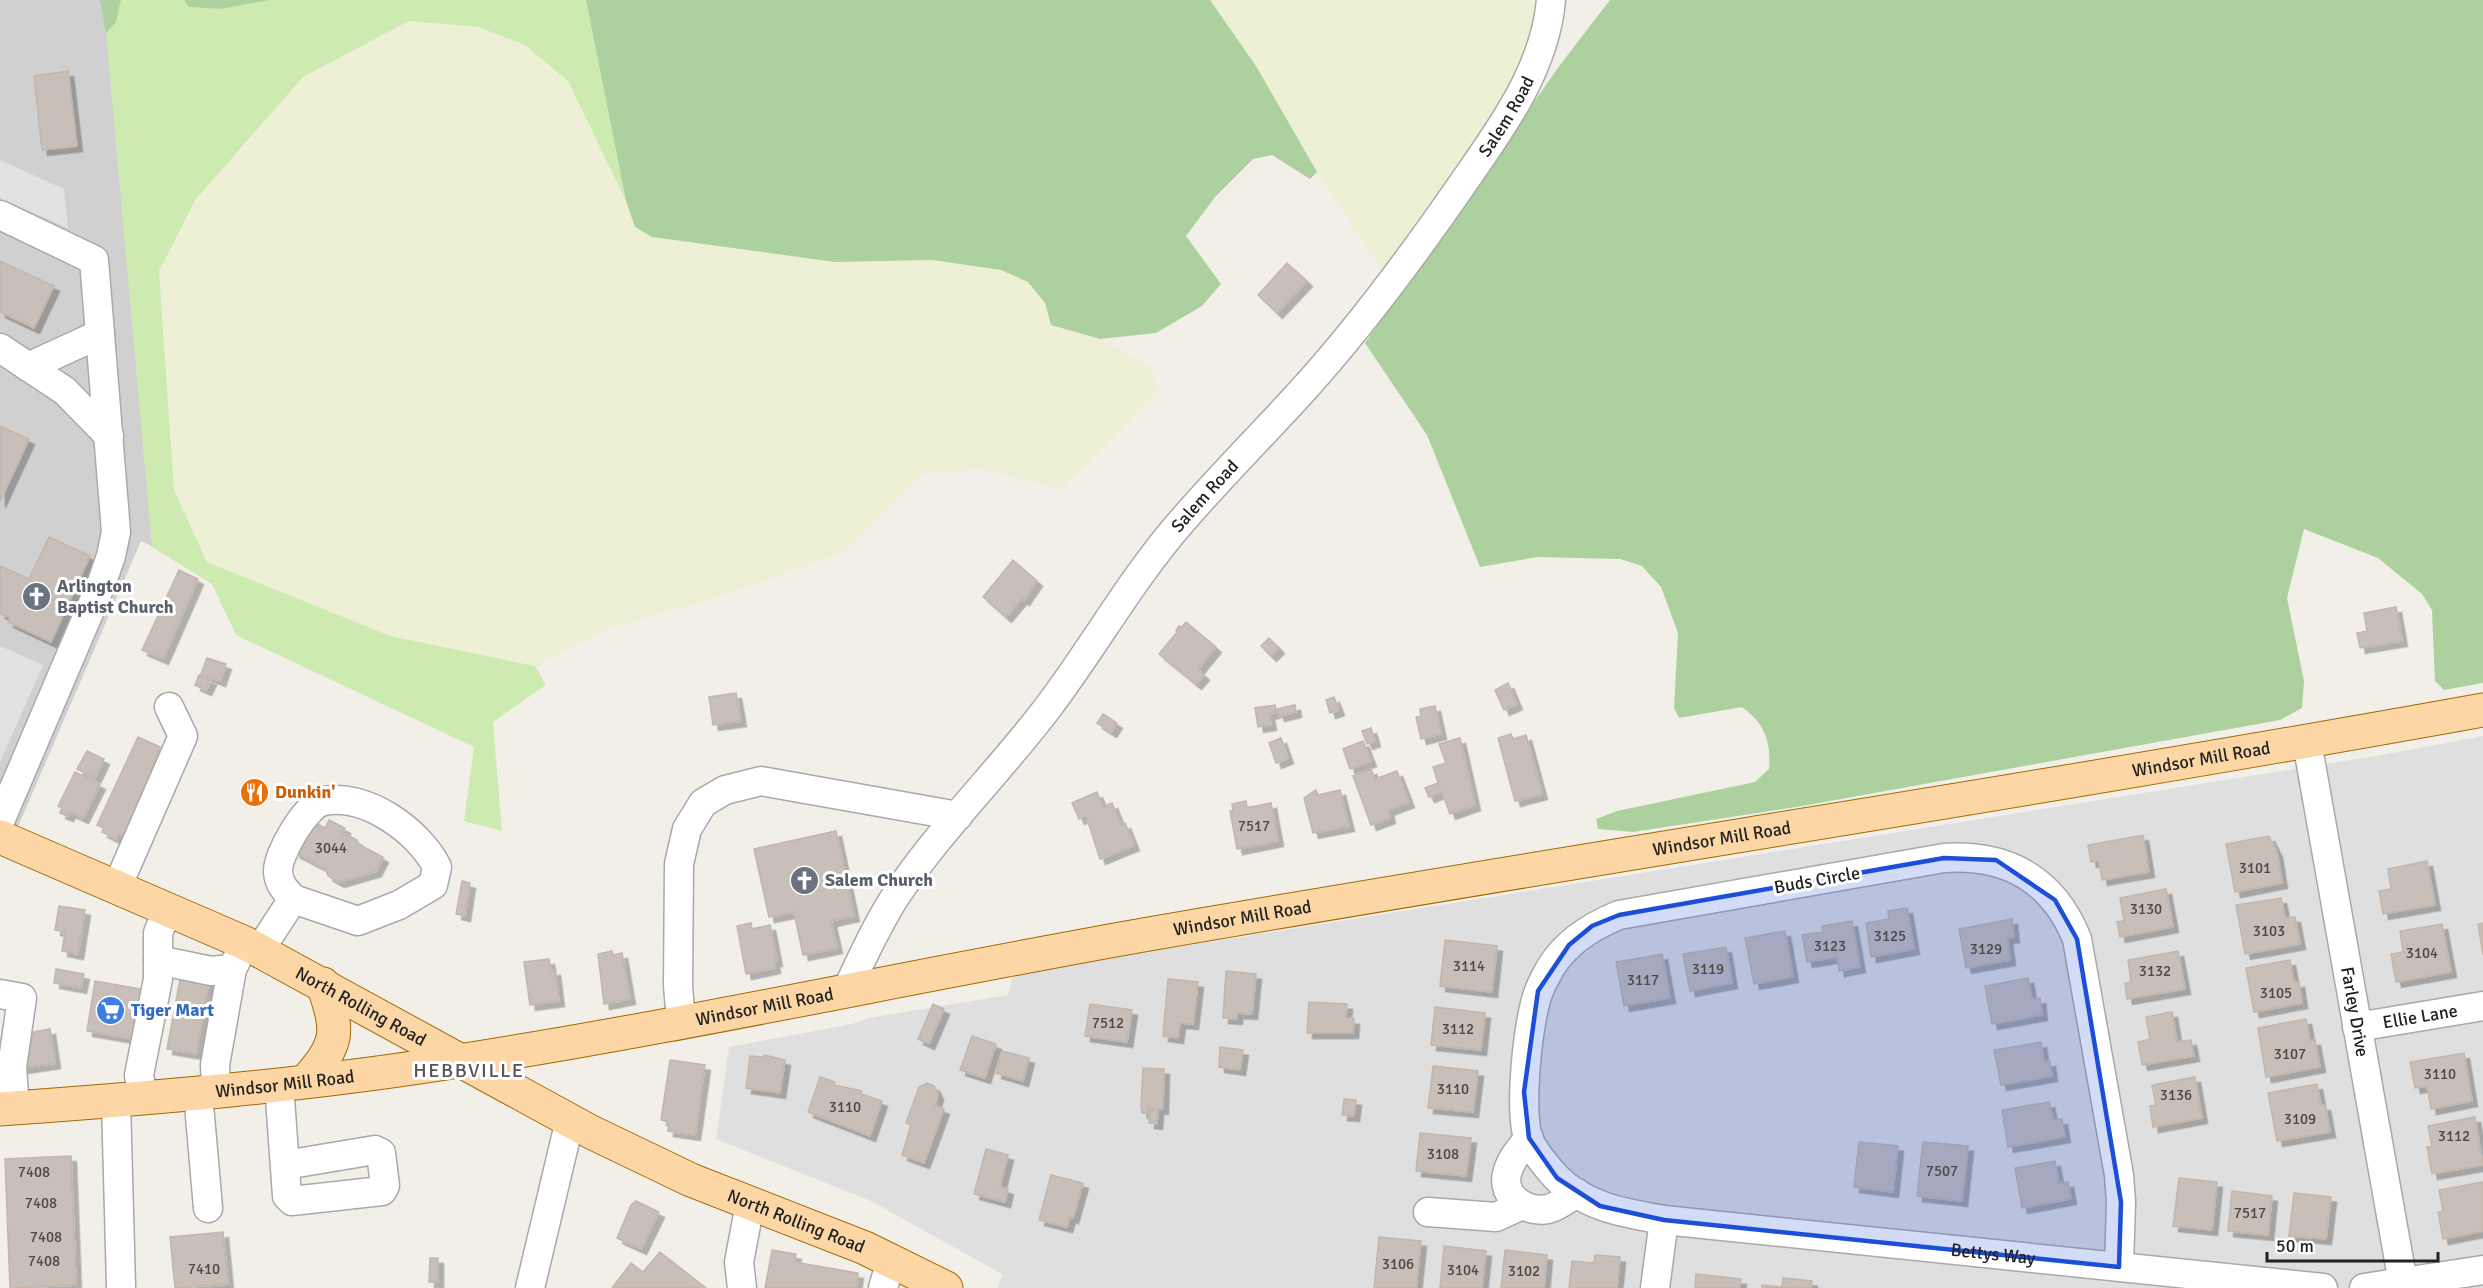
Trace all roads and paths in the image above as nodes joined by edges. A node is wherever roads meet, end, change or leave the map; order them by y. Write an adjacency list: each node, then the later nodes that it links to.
1 (1551, 0): 10 (street, Salem Road)
2 (0, 215): 3 (street)
3 (100, 334): 5 (street); 6 (street)
4 (0, 348): 5 (street)
5 (28, 366): 6 (street)
6 (109, 436): 11 (street)
7 (169, 707): 13 (street)
8 (2483, 710): 9 (main road, Windsor Mill Road)
9 (2307, 742): 19 (main road, Windsor Mill Road); 23 (street, Farley Drive)
10 (958, 816): 19 (street, Salem Road); 22 (street)
11 (0, 821)
12 (0, 837): 13 (main road, North Rolling Road)
13 (117, 887): 15 (main road, North Rolling Road)
14 (293, 899): 14 (street); 16 (street)
15 (168, 909): 16 (main road, North Rolling Road); 17 (street)
16 (245, 954): 17 (street); 18 (main road, North Rolling Road); 27 (street)
17 (158, 960): 28 (street)
18 (323, 984): 24 (main road, North Rolling Road); 26 (main road)
19 (847, 990): 22 (main road, Windsor Mill Road)
20 (0, 994): 25 (street)
21 (2483, 1006): 23 (street, Ellie Lane)
22 (681, 1020): 24 (main road, Windsor Mill Road)
23 (2357, 1027): 42 (street, Farley Drive)
24 (464, 1060): 26 (main road, Windsor Mill Road); 30 (main road, North Rolling Road)
25 (6, 1067): 29 (street)
26 (292, 1082): 27 (main road, Windsor Mill Road); 32 (street)
27 (207, 1092): 28 (main road, Windsor Mill Road); 36 (street)
28 (130, 1099): 29 (main road, Windsor Mill Road); 43 (street)
29 (8, 1108)
30 (570, 1120): 34 (main road, North Rolling Road); 44 (street)
31 (1529, 1138): 33 (street, Buds Circle); 35 (street); 39 (street, Buds Circle)
32 (285, 1165)
33 (1577, 1193): 35 (street); 38 (street, Buds Circle)
34 (750, 1204): 41 (main road, North Rolling Road); 45 (street)
35 (1520, 1206): 37 (street)
36 (208, 1208)
37 (1428, 1212)
38 (1664, 1220): 39 (street, Bettys Way); 47 (street)
39 (2119, 1268): 48 (street, Bettys Way)
40 (2483, 1270): 42 (street)
41 (887, 1275): 46 (main road, North Rolling Road)
42 (2403, 1283): 49 (street)
43 (121, 1286)
44 (530, 1288)
45 (742, 1288)
46 (946, 1288)
47 (1655, 1288)
48 (2323, 1288)
49 (2364, 1288)

